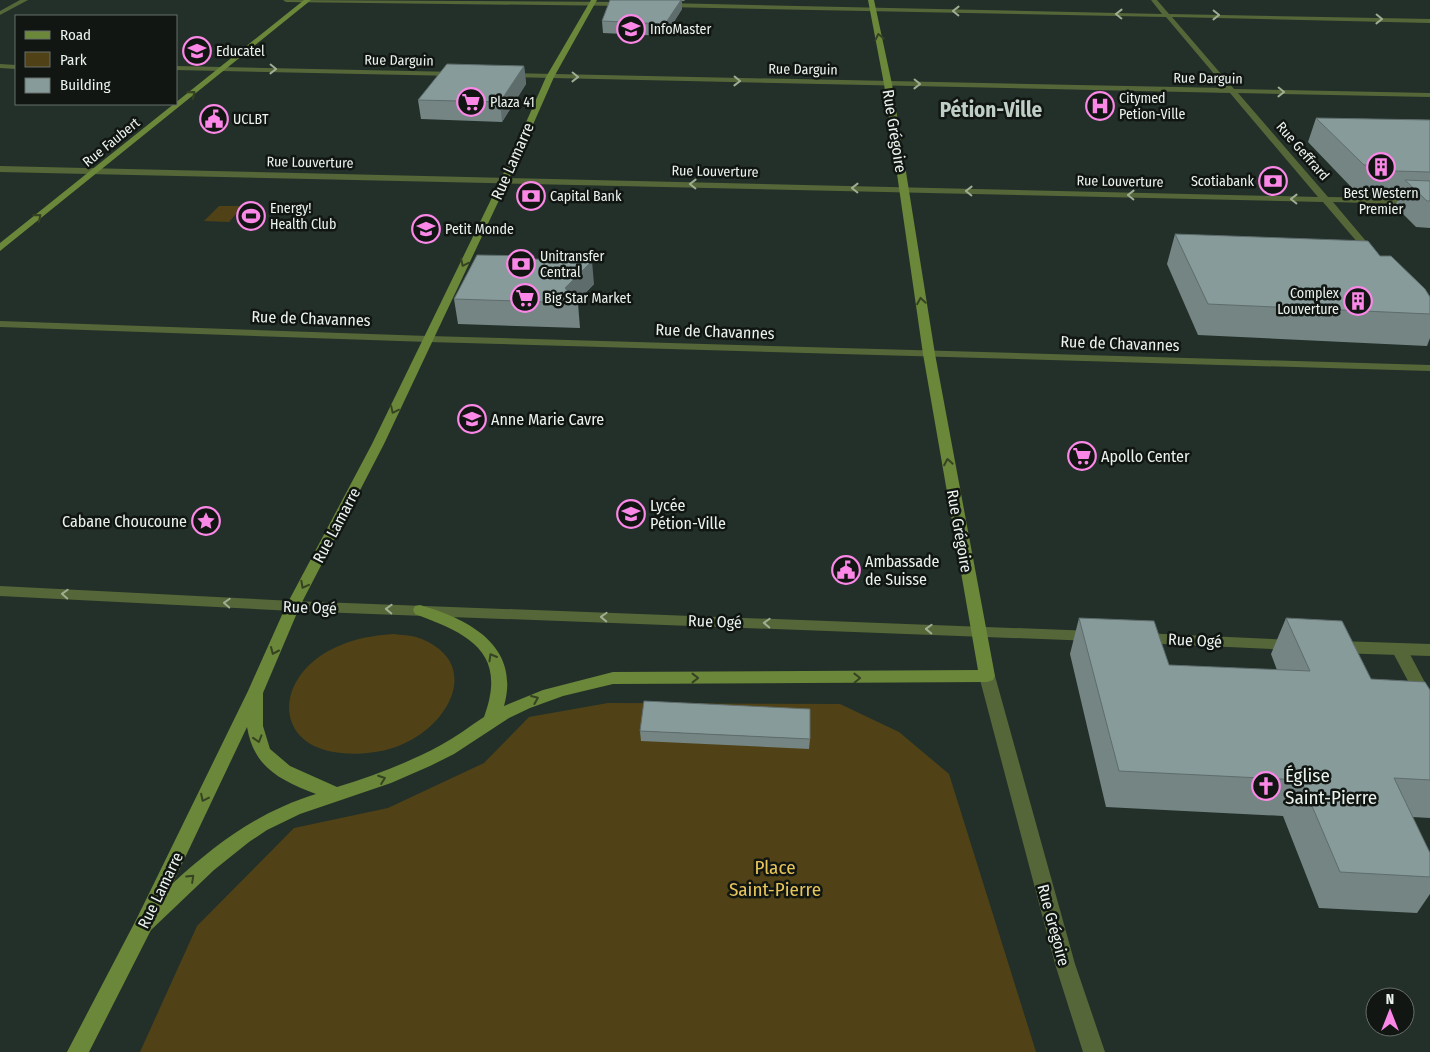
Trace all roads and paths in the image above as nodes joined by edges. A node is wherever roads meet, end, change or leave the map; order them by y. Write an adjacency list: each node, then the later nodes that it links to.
1 (25, 0): 9 (street)
2 (286, 0): 3 (street)
3 (308, 0): 5 (street); 15 (main road, Rue Faubert)
4 (1154, 0): 10 (street, Rue Geffrard)
5 (593, 2): 6 (street); 18 (main road, Rue Lamarre)
6 (632, 4)
7 (661, 5): 8 (street)
8 (872, 5): 10 (street, one-way to 8); 19 (main road, Rue Grégoire, one-way to 8)
9 (0, 13)
10 (1167, 14): 11 (street, one-way to 11); 20 (street, Rue Geffrard)
11 (1430, 21)
12 (0, 66): 13 (street)
13 (15, 67)
14 (178, 68): 15 (street, Rue Darguin)
15 (224, 68): 16 (street, Rue Darguin, one-way to 16); 23 (main road, Rue Faubert, one-way to 15)
16 (461, 74)
17 (500, 75): 18 (street, Rue Darguin)
18 (550, 76): 19 (street, Rue Darguin, one-way to 19); 26 (main road, Rue Lamarre)
19 (888, 84): 20 (street, Rue Darguin, one-way to 20); 27 (main road, Rue Grégoire)
20 (1232, 91): 21 (street, Rue Darguin, one-way to 21); 28 (street, Rue Geffrard)
21 (1430, 95)
22 (178, 105): 25 (main road, Rue Faubert, one-way to 22)
23 (178, 105)
24 (0, 169): 25 (street, Rue Louverture)
25 (95, 171): 26 (street, Rue Louverture); 30 (main road, Rue Faubert, one-way to 25)
26 (504, 179): 27 (street, Rue Louverture, one-way to 26); 33 (main road, Rue Lamarre, one-way to 33)
27 (904, 190): 28 (street, Rue Louverture, one-way to 27); 34 (main road, Rue Grégoire, one-way to 27)
28 (1327, 200): 29 (street, Rue Louverture); 31 (street, Rue Geffrard)
29 (1430, 202)
30 (0, 248)
31 (1381, 265)
32 (0, 324): 33 (street, Rue de Chavannes)
33 (428, 339): 34 (street, Rue de Chavannes); 37 (main road, Rue Lamarre, one-way to 37)
34 (929, 354): 35 (street, Rue de Chavannes); 39 (main road, Rue Grégoire, one-way to 34)
35 (1430, 368)
36 (0, 591): 37 (street, Rue Ogé, one-way to 36)
37 (294, 606): 38 (street, Rue Ogé, one-way to 37); 47 (main road, Rue Lamarre, one-way to 47)
38 (420, 610): 39 (street, Rue Ogé, one-way to 38); 49 (main road, one-way to 38)
39 (978, 630): 40 (street, Rue Ogé); 46 (main road, Rue Grégoire)
40 (1108, 636)
41 (1128, 637): 42 (street, Rue Ogé)
42 (1307, 646)
43 (1326, 646): 44 (street)
44 (1399, 649): 45 (street); 48 (street)
45 (1430, 650)
46 (986, 676): 49 (main road, one-way to 46); 53 (street, Rue Grégoire)
47 (256, 690): 50 (main road, one-way to 50); 51 (main road, Rue Lamarre, one-way to 51)
48 (1430, 707)
49 (491, 720): 50 (main road, one-way to 49)
50 (335, 794): 51 (main road, one-way to 50)
51 (144, 924): 52 (main road, Rue Lamarre)
52 (78, 1052)
53 (1094, 1052)

